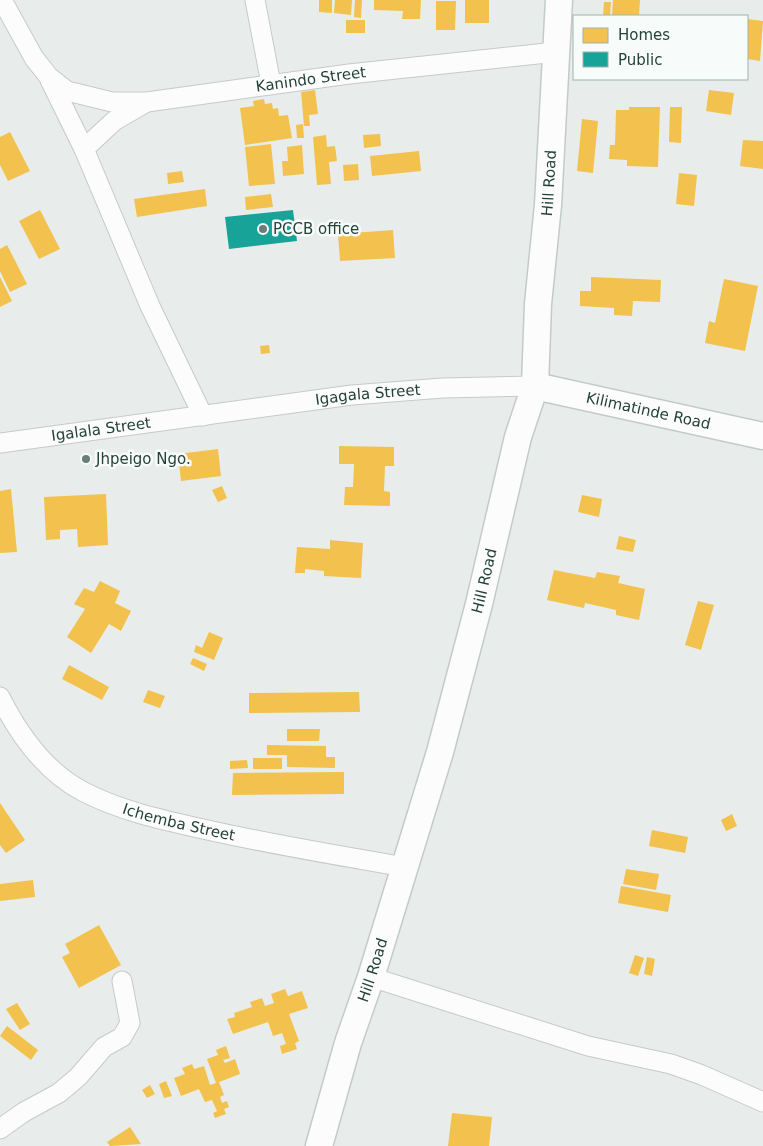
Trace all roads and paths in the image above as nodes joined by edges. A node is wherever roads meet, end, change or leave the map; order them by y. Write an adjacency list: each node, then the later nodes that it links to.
1 (2, 0): 5 (street)
2 (255, 0): 6 (street)
3 (559, 0): 4 (main road, Hill Road)
4 (556, 52): 6 (street, Kanindo Street); 9 (main road, Hill Road)
5 (49, 77): 7 (street, Kanindo Street); 8 (street)
6 (271, 84): 7 (street, Kanindo Street)
7 (147, 102): 8 (street)
8 (84, 149): 10 (street)
9 (535, 386): 10 (street, Igagala Street); 11 (main road, Kilimatinde Road); 14 (main road, Hill Road)
10 (203, 416): 12 (street, Igalala Street)
11 (763, 436)
12 (0, 443)
13 (0, 697): 14 (street, Ichemba Street)
14 (404, 866): 15 (main road, Hill Road)
15 (371, 977): 17 (street); 19 (main road, Hill Road)
16 (122, 982): 18 (street)
17 (763, 1102)
18 (0, 1130)
19 (319, 1146)

